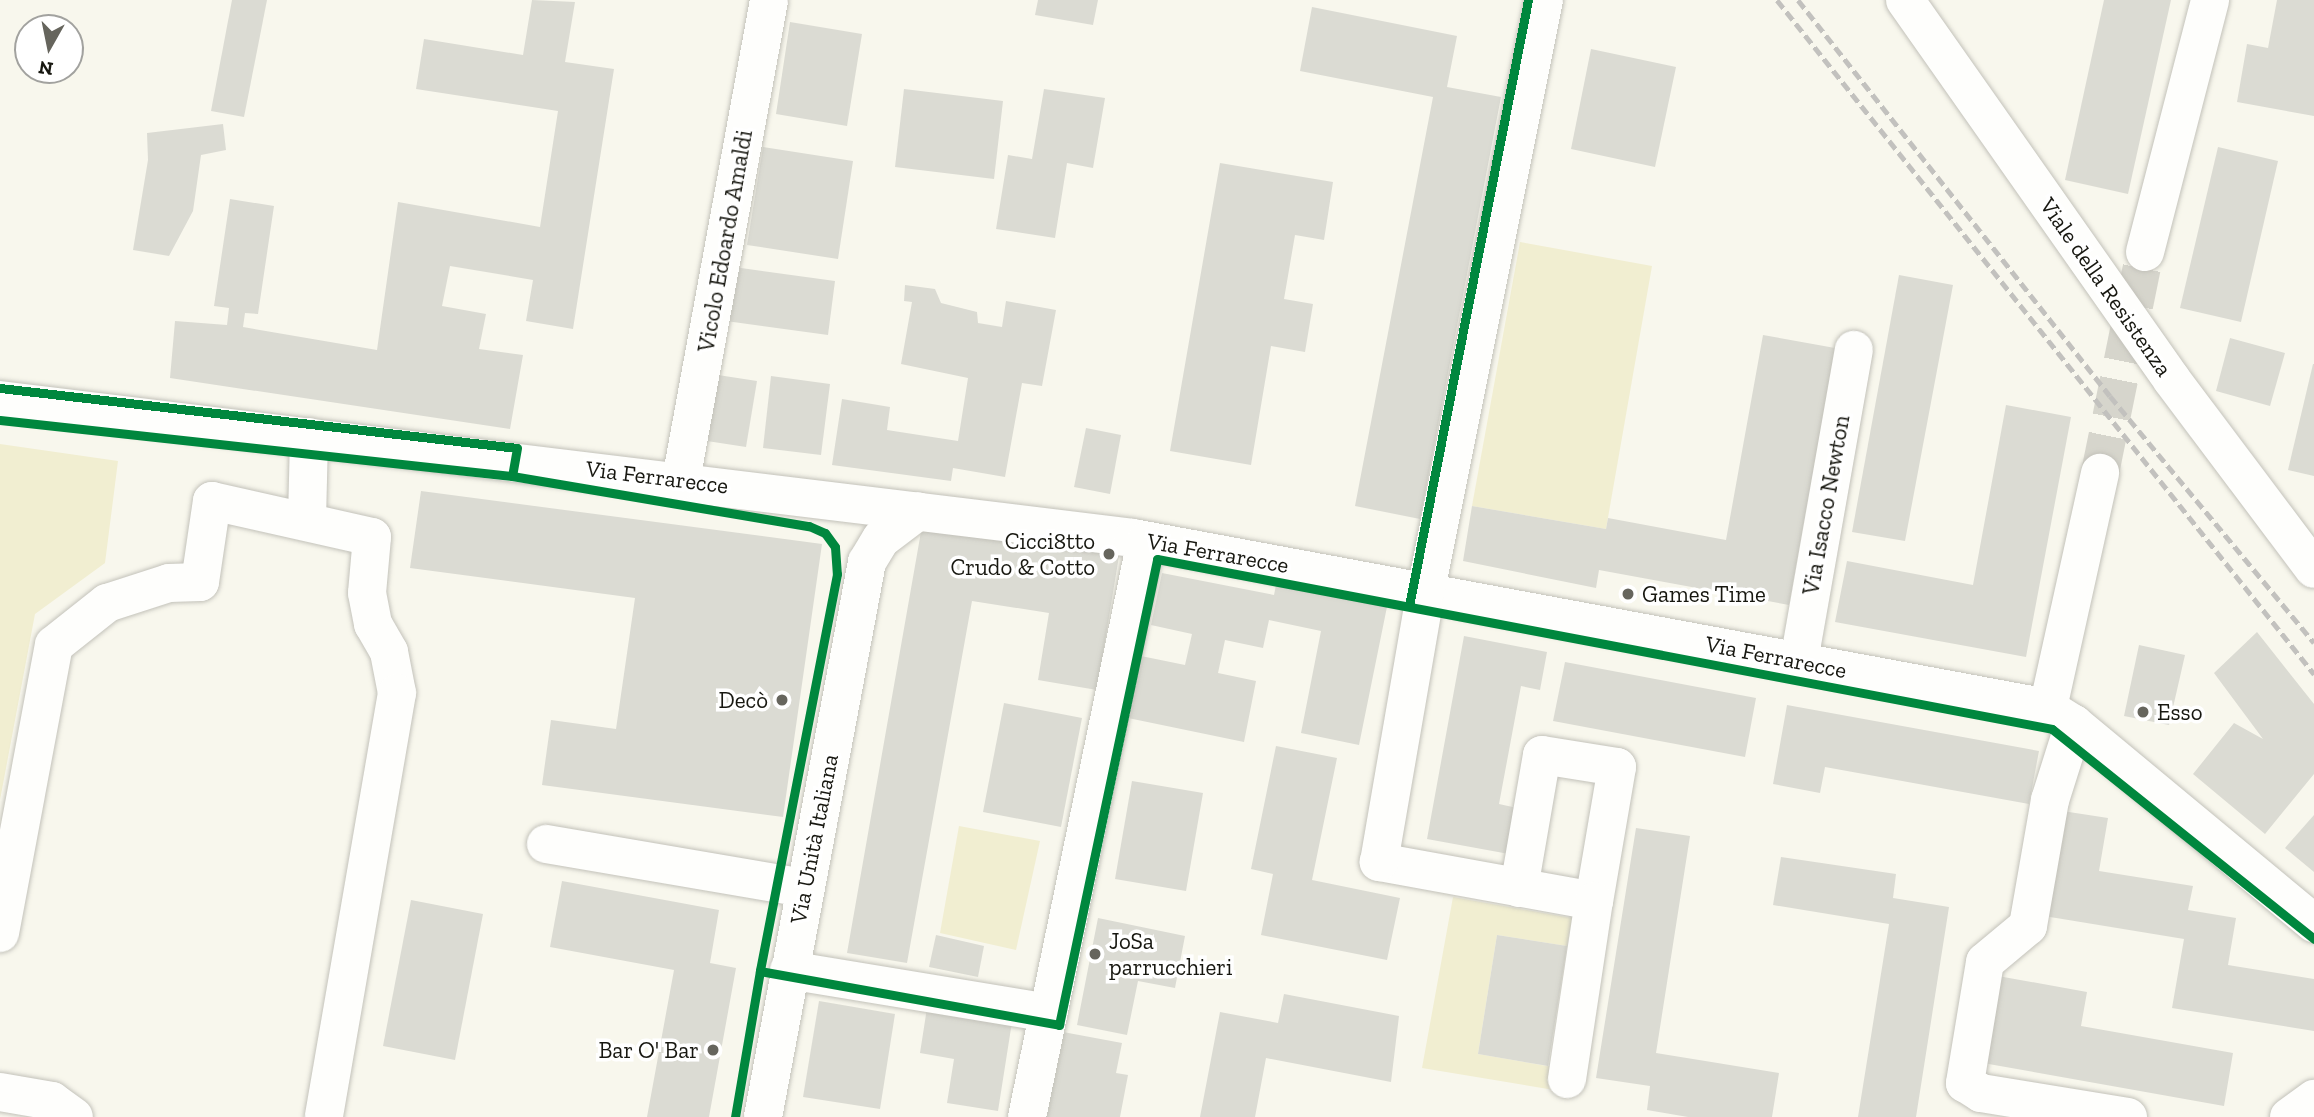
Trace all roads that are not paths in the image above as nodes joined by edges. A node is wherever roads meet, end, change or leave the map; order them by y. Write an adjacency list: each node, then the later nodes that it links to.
1 (1545, 0): 17 (street)
2 (1905, 0): 16 (street, Viale della Resistenza)
3 (2210, 0): 5 (street)
4 (769, 2): 10 (street, Vicolo Edoardo Amaldi)
5 (2144, 252)
6 (1853, 349): 18 (street, Via Isacco Newton)
7 (0, 400): 8 (street, Via Ferrarecce)
8 (309, 437): 10 (street, Via Ferrarecce); 13 (street)
9 (2100, 473): 19 (street)
10 (681, 480): 11 (street, Via Ferrarecce)
11 (833, 499): 12 (street, Via Ferrarecce); 15 (street)
12 (918, 511): 14 (street, Via Ferrarecce); 15 (street, Via Unità Italiana)
13 (307, 520): 25 (street); 32 (street)
14 (1146, 541): 17 (street, Via Ferrarecce); 27 (street)
15 (867, 562): 22 (street, Via Unità Italiana)
16 (2314, 569)
17 (1426, 590): 18 (street, Via Ferrarecce); 21 (street)
18 (1799, 661): 19 (street, Via Ferrarecce)
19 (2061, 716): 24 (street, Via Ferrarecce); 35 (street)
20 (546, 844): 22 (street)
21 (1519, 887): 23 (street); 23 (street)
22 (804, 888): 26 (street, Via Unità Italiana)
23 (1594, 901): 28 (street)
24 (2314, 923)
25 (0, 933)
26 (789, 970): 27 (street); 33 (street, Via Unità Italiana)
27 (1048, 1013): 34 (street)
28 (1567, 1079)
29 (0, 1092): 31 (street)
30 (2314, 1099): 36 (street)
31 (74, 1117)
32 (324, 1117)
33 (763, 1117)
34 (1027, 1117)
35 (2129, 1117)
36 (2289, 1117)

